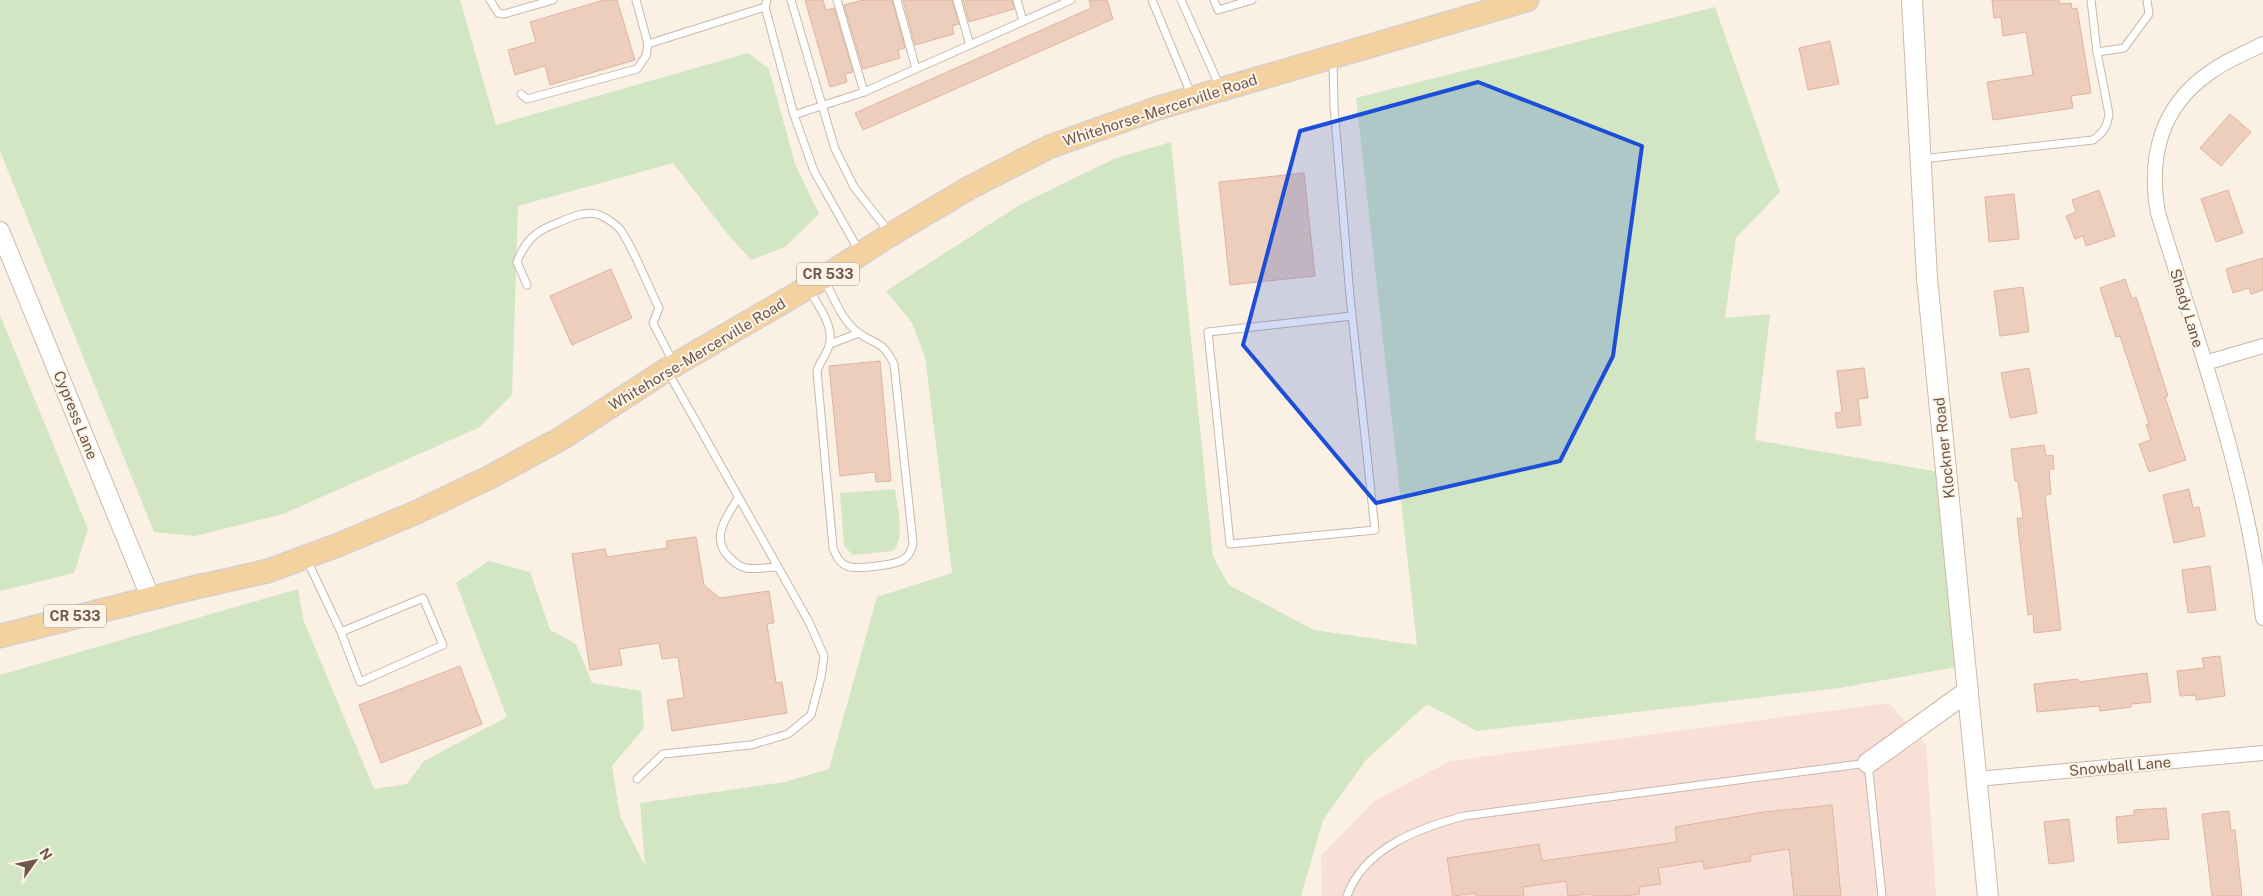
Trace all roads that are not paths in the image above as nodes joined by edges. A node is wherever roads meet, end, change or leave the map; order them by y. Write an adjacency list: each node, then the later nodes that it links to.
1 (490, 0): 2 (lane)
2 (553, 0)
3 (636, 0): 20 (lane)
4 (791, 0): 30 (lane)
5 (837, 0): 27 (lane)
6 (897, 0): 25 (lane)
7 (957, 0): 22 (lane)
8 (1017, 0): 19 (lane)
9 (1071, 0): 19 (lane)
10 (1152, 0): 29 (lane)
11 (1181, 0): 26 (lane)
12 (1214, 0): 13 (lane)
13 (1252, 0)
14 (1527, 0): 24 (main road, Whitehorse-Mercerville Road / CR 533)
15 (1912, 0): 32 (main road, Klockner Road)
16 (2091, 0): 23 (lane)
17 (2146, 0): 23 (lane)
18 (766, 3): 20 (lane); 31 (lane)
19 (1023, 21): 22 (lane)
20 (648, 44): 28 (lane)
21 (2263, 44): 42 (street, Shady Lane)
22 (970, 45): 25 (lane)
23 (2097, 52): 32 (lane)
24 (1332, 57): 26 (main road, Whitehorse-Mercerville Road / CR 533); 38 (lane)
25 (916, 69): 27 (lane)
26 (1221, 90): 29 (main road, Whitehorse-Mercerville Road / CR 533)
27 (864, 92): 30 (lane)
28 (521, 94)
29 (1192, 98): 34 (main road, Whitehorse-Mercerville Road / CR 533)
30 (821, 107): 31 (lane); 34 (lane)
31 (794, 115): 35 (lane)
32 (1920, 159): 51 (main road, Klockner Road)
33 (0, 232): 47 (street, Cypress Lane)
34 (890, 234): 35 (main road, Whitehorse-Mercerville Road / CR 533)
35 (860, 254): 36 (main road, Whitehorse-Mercerville Road / CR 533)
36 (815, 283): 39 (lane); 40 (lane); 43 (main road, Whitehorse-Mercerville Road / CR 533)
37 (527, 285): 43 (lane)
38 (1352, 316): 38 (lane)
39 (859, 333): 40 (lane); 40 (lane)
40 (830, 344)
41 (2263, 346): 42 (street)
42 (2204, 363): 48 (street, Shady Lane)
43 (670, 367): 44 (lane); 45 (main road, Whitehorse-Mercerville Road / CR 533)
44 (738, 498): 46 (lane); 46 (lane)
45 (305, 557): 47 (main road, Whitehorse-Mercerville Road / CR 533); 49 (lane)
46 (778, 567): 54 (lane)
47 (151, 599): 50 (main road, Whitehorse-Mercerville Road / CR 533)
48 (2263, 617)
49 (341, 632): 49 (lane)
50 (0, 636)
51 (1968, 691): 53 (main road); 55 (main road, Klockner Road)
52 (2263, 753): 55 (street, Snowball Lane)
53 (1868, 763): 56 (lane); 57 (lane)
54 (637, 779)
55 (1977, 779): 58 (main road, Klockner Road)
56 (1347, 896)
57 (1882, 896)
58 (1988, 896)

